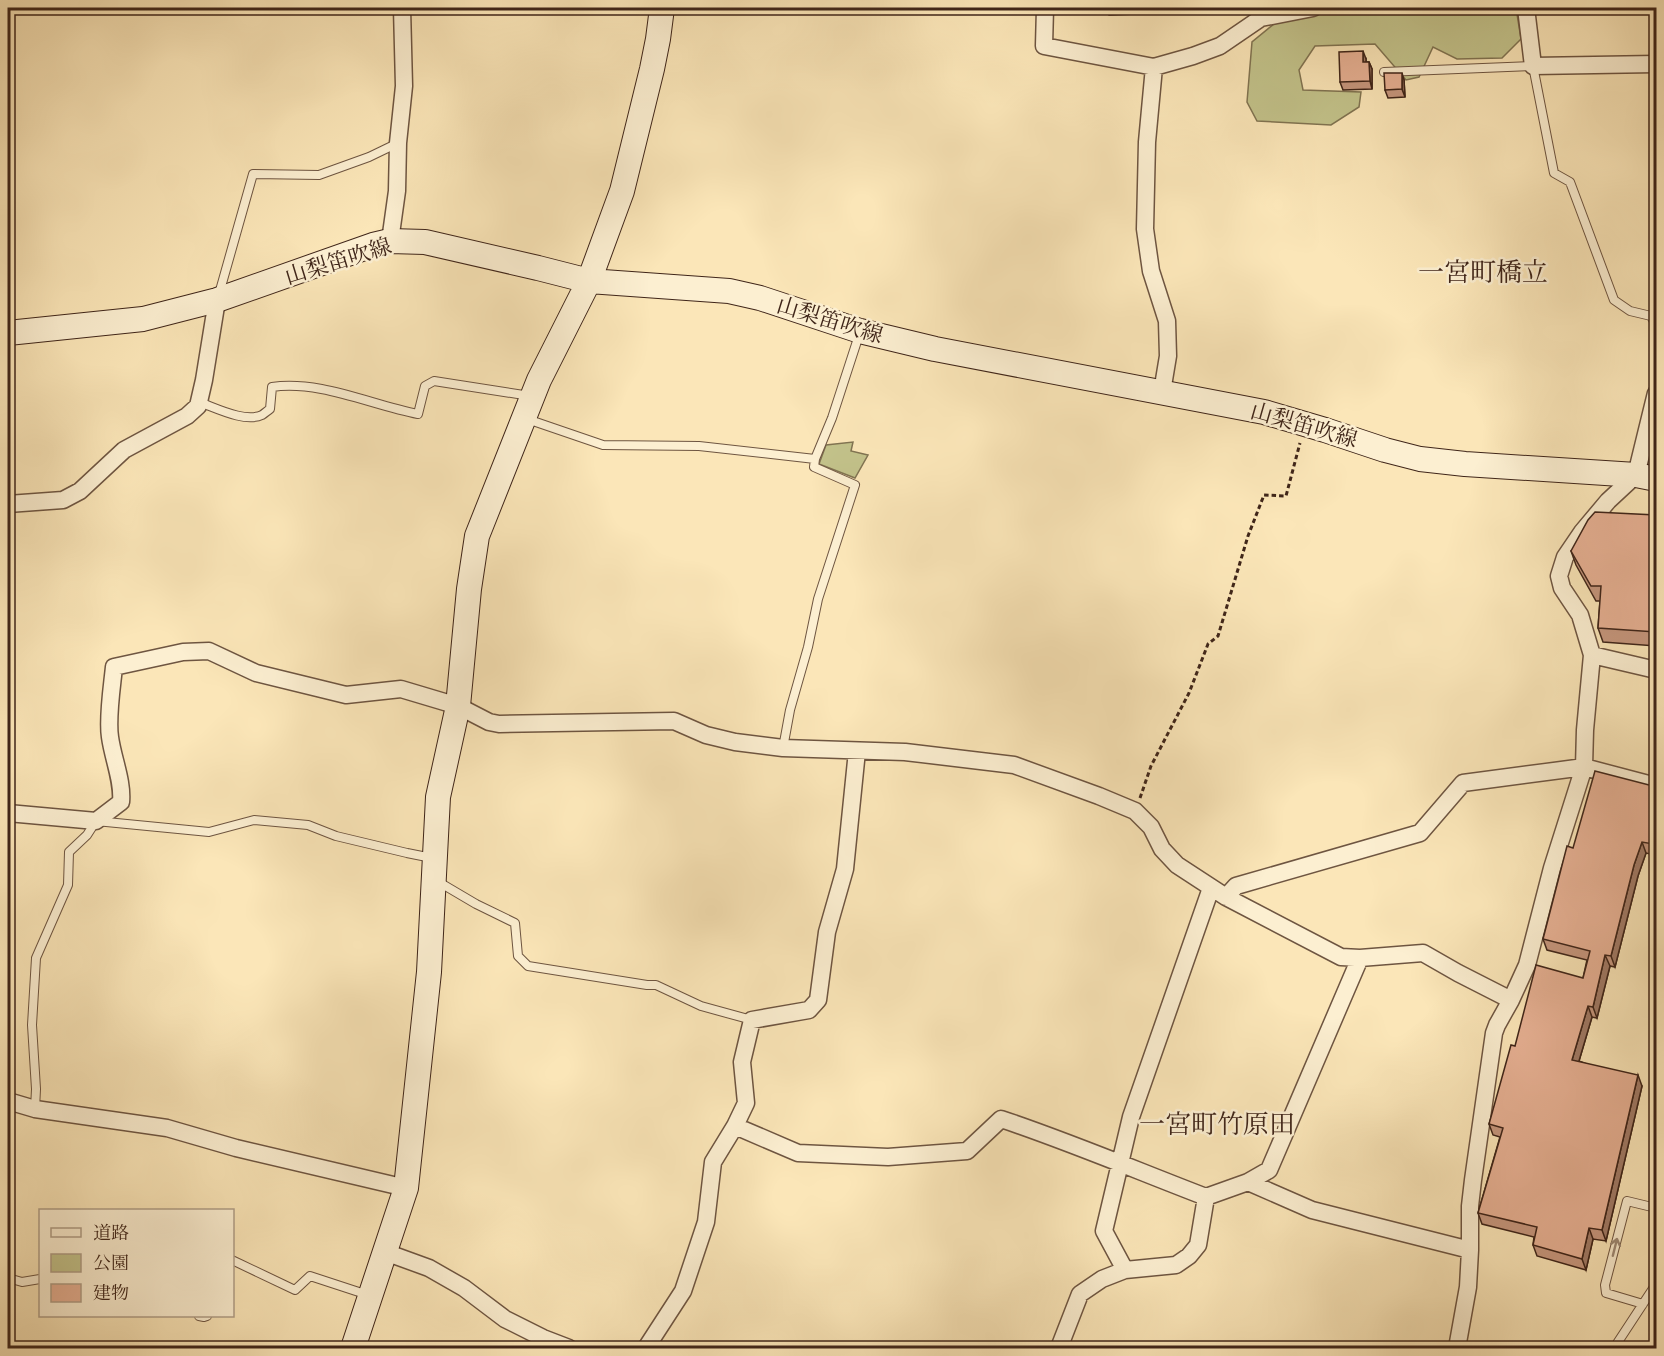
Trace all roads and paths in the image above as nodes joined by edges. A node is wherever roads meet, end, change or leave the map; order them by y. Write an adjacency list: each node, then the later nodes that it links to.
1 (402, 8): 10 (street)
2 (662, 8): 12 (main road)
3 (1045, 8): 8 (street)
4 (1313, 8): 8 (street)
5 (1526, 8): 7 (street)
6 (1656, 64): 7 (street)
7 (1533, 66): 9 (lane); 14 (lane)
8 (1154, 67): 17 (street)
9 (1384, 72)
10 (398, 143): 11 (street); 13 (lane)
11 (390, 241): 12 (main road, 山梨笛吹線); 13 (main road, 山梨笛吹線)
12 (589, 281): 15 (main road, 山梨笛吹線); 20 (main road)
13 (217, 300): 16 (main road, 山梨笛吹線); 19 (street)
14 (1656, 326)
15 (860, 331): 17 (main road, 山梨笛吹線); 22 (lane)
16 (8, 333)
17 (1162, 392): 21 (main road, 山梨笛吹線)
18 (1656, 393): 23 (street)
19 (199, 402): 20 (lane); 24 (street)
20 (529, 407): 22 (lane); 27 (main road)
21 (1305, 423): 23 (main road, 山梨笛吹線); 32 (path)
22 (815, 459): 28 (lane)
23 (1646, 477): 25 (street)
24 (8, 504)
25 (1592, 656): 26 (street); 30 (street)
26 (1656, 670)
27 (458, 706): 28 (street); 34 (street); 35 (main road)
28 (783, 748): 29 (street)
29 (857, 751): 32 (street); 40 (street)
30 (1584, 767): 31 (street); 37 (street); 39 (street)
31 (1656, 786)
32 (1135, 811): 36 (street)
33 (8, 813): 34 (street)
34 (96, 821): 35 (lane); 42 (lane)
35 (435, 869): 40 (lane); 46 (main road)
36 (1211, 888): 37 (street); 44 (street)
37 (1226, 897): 38 (street)
38 (1360, 958): 39 (street); 45 (street)
39 (1511, 1000): 49 (street)
40 (752, 1020): 43 (street)
41 (8, 1101): 42 (street)
42 (35, 1109): 46 (street)
43 (735, 1126): 44 (street); 60 (street)
44 (1120, 1165): 47 (street); 52 (street)
45 (1248, 1182): 47 (street); 49 (street)
46 (406, 1188): 50 (main road)
47 (1206, 1197): 52 (street)
48 (1656, 1208): 57 (lane, one-way to 48)
49 (1470, 1250): 62 (street)
50 (385, 1252): 56 (main road); 59 (street)
51 (234, 1261): 56 (lane)
52 (1125, 1270): 61 (street)
53 (8, 1278): 54 (lane)
54 (39, 1279)
55 (1656, 1284): 57 (lane)
56 (371, 1296): 58 (main road)
57 (1643, 1304): 63 (lane)
58 (353, 1348)
59 (569, 1348)
60 (646, 1348)
61 (1059, 1348)
62 (1457, 1348)
63 (1614, 1348)

